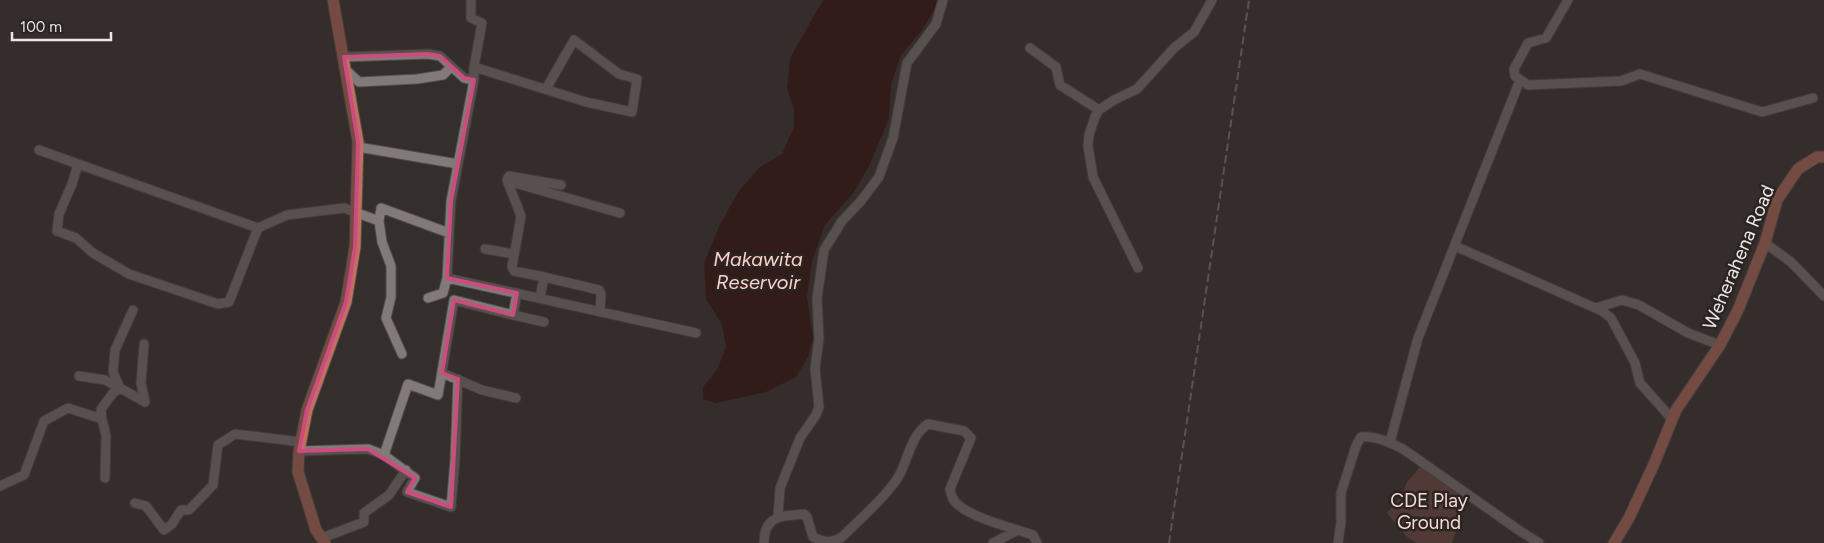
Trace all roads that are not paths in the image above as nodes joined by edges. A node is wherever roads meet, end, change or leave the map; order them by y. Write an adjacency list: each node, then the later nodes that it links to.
1 (333, 0): 7 (main road)
2 (471, 0): 9 (street)
3 (943, 0): 62 (street)
4 (1212, 0): 15 (street)
5 (1568, 0): 12 (street)
6 (1030, 48): 15 (street)
7 (344, 58): 8 (street); 10 (main road)
8 (451, 66): 10 (street); 11 (street)
9 (474, 66): 11 (street); 13 (street)
10 (346, 70): 16 (main road)
11 (474, 80): 20 (street)
12 (1520, 80): 14 (street); 29 (street)
13 (546, 89)
14 (1812, 98)
15 (1100, 110): 32 (street)
16 (358, 147): 20 (street); 23 (main road)
17 (39, 150): 19 (street)
18 (1824, 157): 28 (main road, Weherahena Road)
19 (78, 164): 26 (street); 26 (street)
20 (458, 164): 27 (street)
21 (508, 182): 22 (street); 24 (street); 31 (street)
22 (561, 185)
23 (356, 213): 25 (street); 26 (street); 56 (main road)
24 (620, 213)
25 (379, 221): 27 (street); 47 (street)
26 (258, 228)
27 (449, 232): 34 (street)
28 (1765, 243): 36 (street); 46 (main road, Weherahena Road)
29 (1455, 246): 39 (street); 55 (street)
30 (485, 249): 31 (street)
31 (514, 254): 33 (street)
32 (1138, 268)
33 (544, 277): 38 (street); 41 (street)
34 (446, 278): 35 (street); 37 (street)
35 (517, 293): 38 (street); 42 (street)
36 (1824, 296)
37 (428, 298)
38 (540, 298): 41 (street)
39 (1596, 308): 46 (street); 54 (street)
40 (133, 310): 51 (street)
41 (600, 312): 44 (street)
42 (514, 315): 43 (street); 48 (street)
43 (544, 322)
44 (696, 333)
45 (144, 344): 51 (street)
46 (1720, 345): 54 (main road, Weherahena Road)
47 (402, 354)
48 (442, 373): 50 (street); 57 (street)
49 (79, 376): 51 (street)
50 (458, 379): 52 (street); 58 (street)
51 (120, 388): 53 (street)
52 (516, 398)
53 (102, 419): 59 (street); 60 (street)
54 (1672, 419): 70 (main road, Weherahena Road)
55 (1390, 442): 68 (street); 69 (street)
56 (300, 446): 57 (street); 61 (street); 64 (main road)
57 (384, 456): 58 (street)
58 (406, 470): 64 (street)
59 (105, 478)
60 (0, 486)
61 (134, 503)
62 (778, 517): 63 (street); 65 (street)
63 (1018, 530): 66 (street); 67 (street)
64 (323, 541)
65 (764, 543)
66 (993, 543)
67 (1037, 543)
68 (1338, 543)
69 (1538, 543)
70 (1614, 543)

